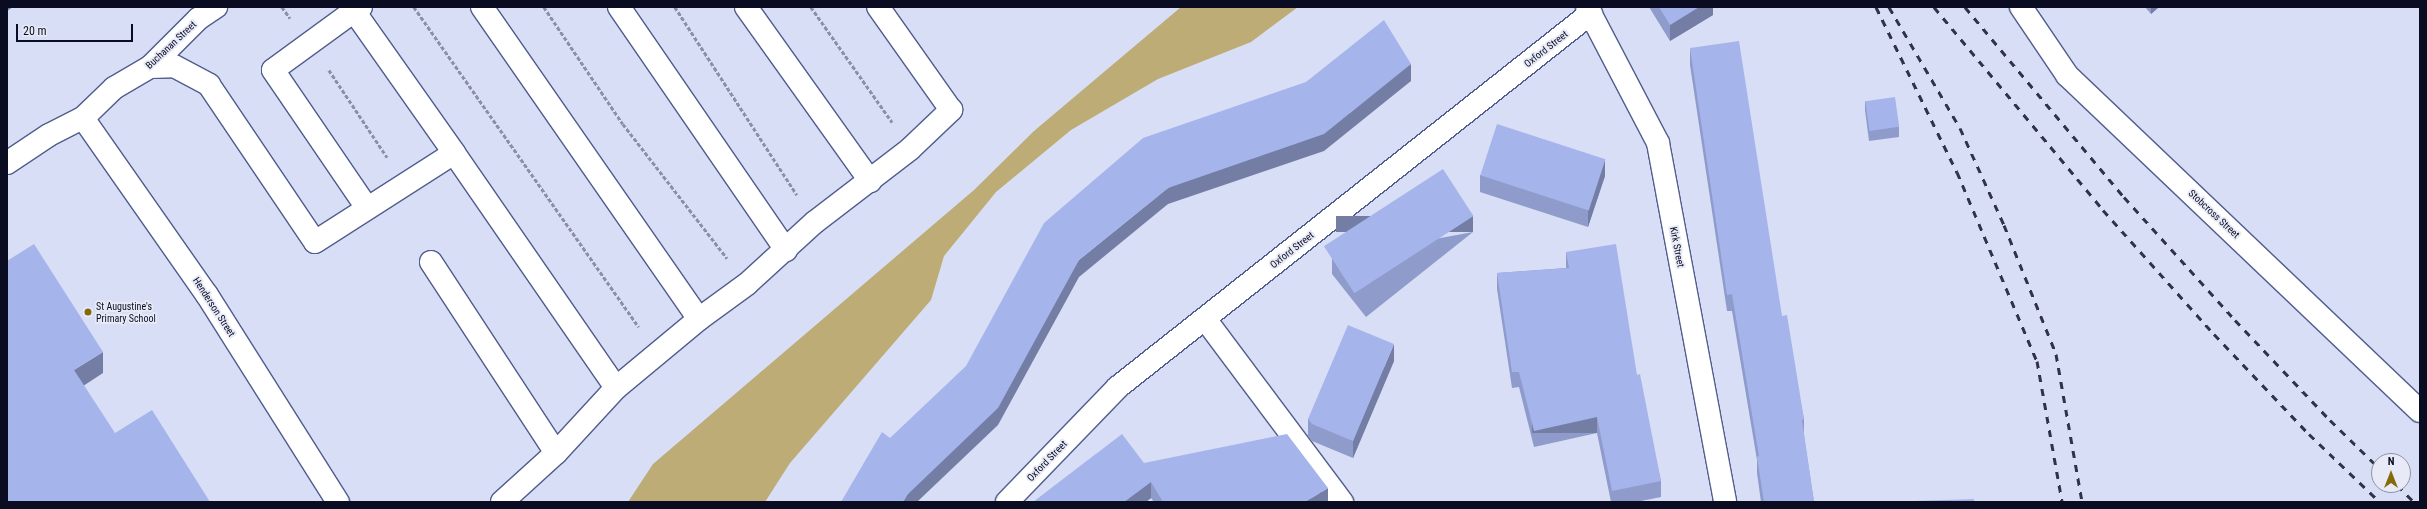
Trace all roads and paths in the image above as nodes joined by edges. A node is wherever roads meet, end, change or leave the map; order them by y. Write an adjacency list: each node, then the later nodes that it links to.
1 (216, 7): 15 (street, Buchanan Street)
2 (282, 7): 14 (path)
3 (414, 7): 29 (path)
4 (482, 7): 28 (street)
5 (544, 7): 26 (path)
6 (619, 7): 24 (street)
7 (675, 7): 23 (path)
8 (746, 7): 20 (street)
9 (811, 7): 17 (path)
10 (878, 7): 17 (street)
11 (2021, 7): 31 (street, Stobcross Street)
12 (357, 9): 14 (street); 18 (street)
13 (1589, 10): 27 (street, Oxford Street); 37 (street, Kirk Street)
14 (309, 41): 21 (path); 22 (street)
15 (150, 67): 16 (street, Buchanan Street); 22 (street)
16 (83, 118): 19 (street, Buchanan Street); 33 (street, Henderson Street)
17 (910, 149): 20 (street)
18 (454, 153): 21 (street); 30 (street)
19 (7, 163)
20 (870, 181): 23 (street)
21 (404, 183): 22 (street)
22 (367, 208)
23 (815, 222): 24 (street)
24 (786, 250): 26 (street)
25 (431, 262): 32 (street)
26 (747, 284): 28 (street)
27 (1205, 318): 35 (street, Oxford Street); 36 (street)
28 (699, 319): 29 (street)
29 (658, 353): 30 (street)
30 (616, 388): 32 (street)
31 (2420, 411)
32 (556, 452): 34 (street)
33 (338, 502)
34 (502, 502)
35 (1007, 502)
36 (1342, 502)
37 (1725, 502)

